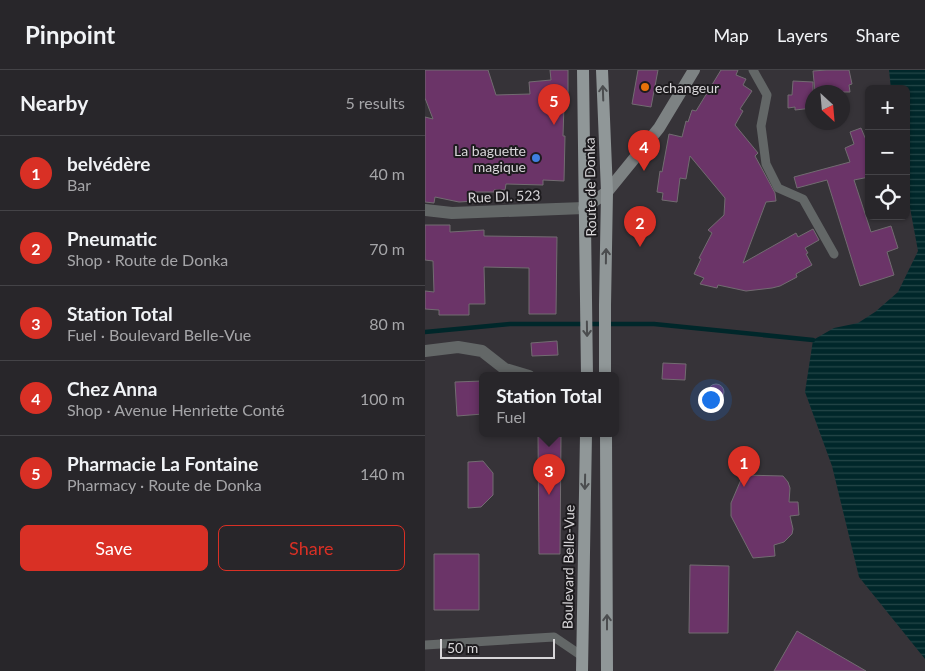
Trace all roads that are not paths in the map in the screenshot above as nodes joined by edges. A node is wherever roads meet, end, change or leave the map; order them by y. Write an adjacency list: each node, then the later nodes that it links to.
1 (583, 70): 6 (main road, Route de Donka)
2 (602, 70): 5 (main road, Route de Donka, one-way to 2)
3 (693, 70): 5 (main road)
4 (753, 70): 8 (lane)
5 (607, 192): 6 (main road); 12 (main road, Route de Donka, one-way to 5)
6 (585, 208): 7 (street, Rue DI. 523); 11 (main road, Route de Donka, one-way to 11)
7 (425, 210)
8 (834, 254)
9 (425, 351): 10 (street)
10 (515, 372)
11 (587, 372)
12 (605, 372)
13 (586, 437): 16 (main road, Boulevard Belle-Vue, one-way to 16)
14 (606, 437): 18 (main road, one-way to 14)
15 (425, 645): 16 (lane)
16 (582, 656): 17 (main road, Boulevard Belle-Vue)
17 (581, 671)
18 (607, 671)

